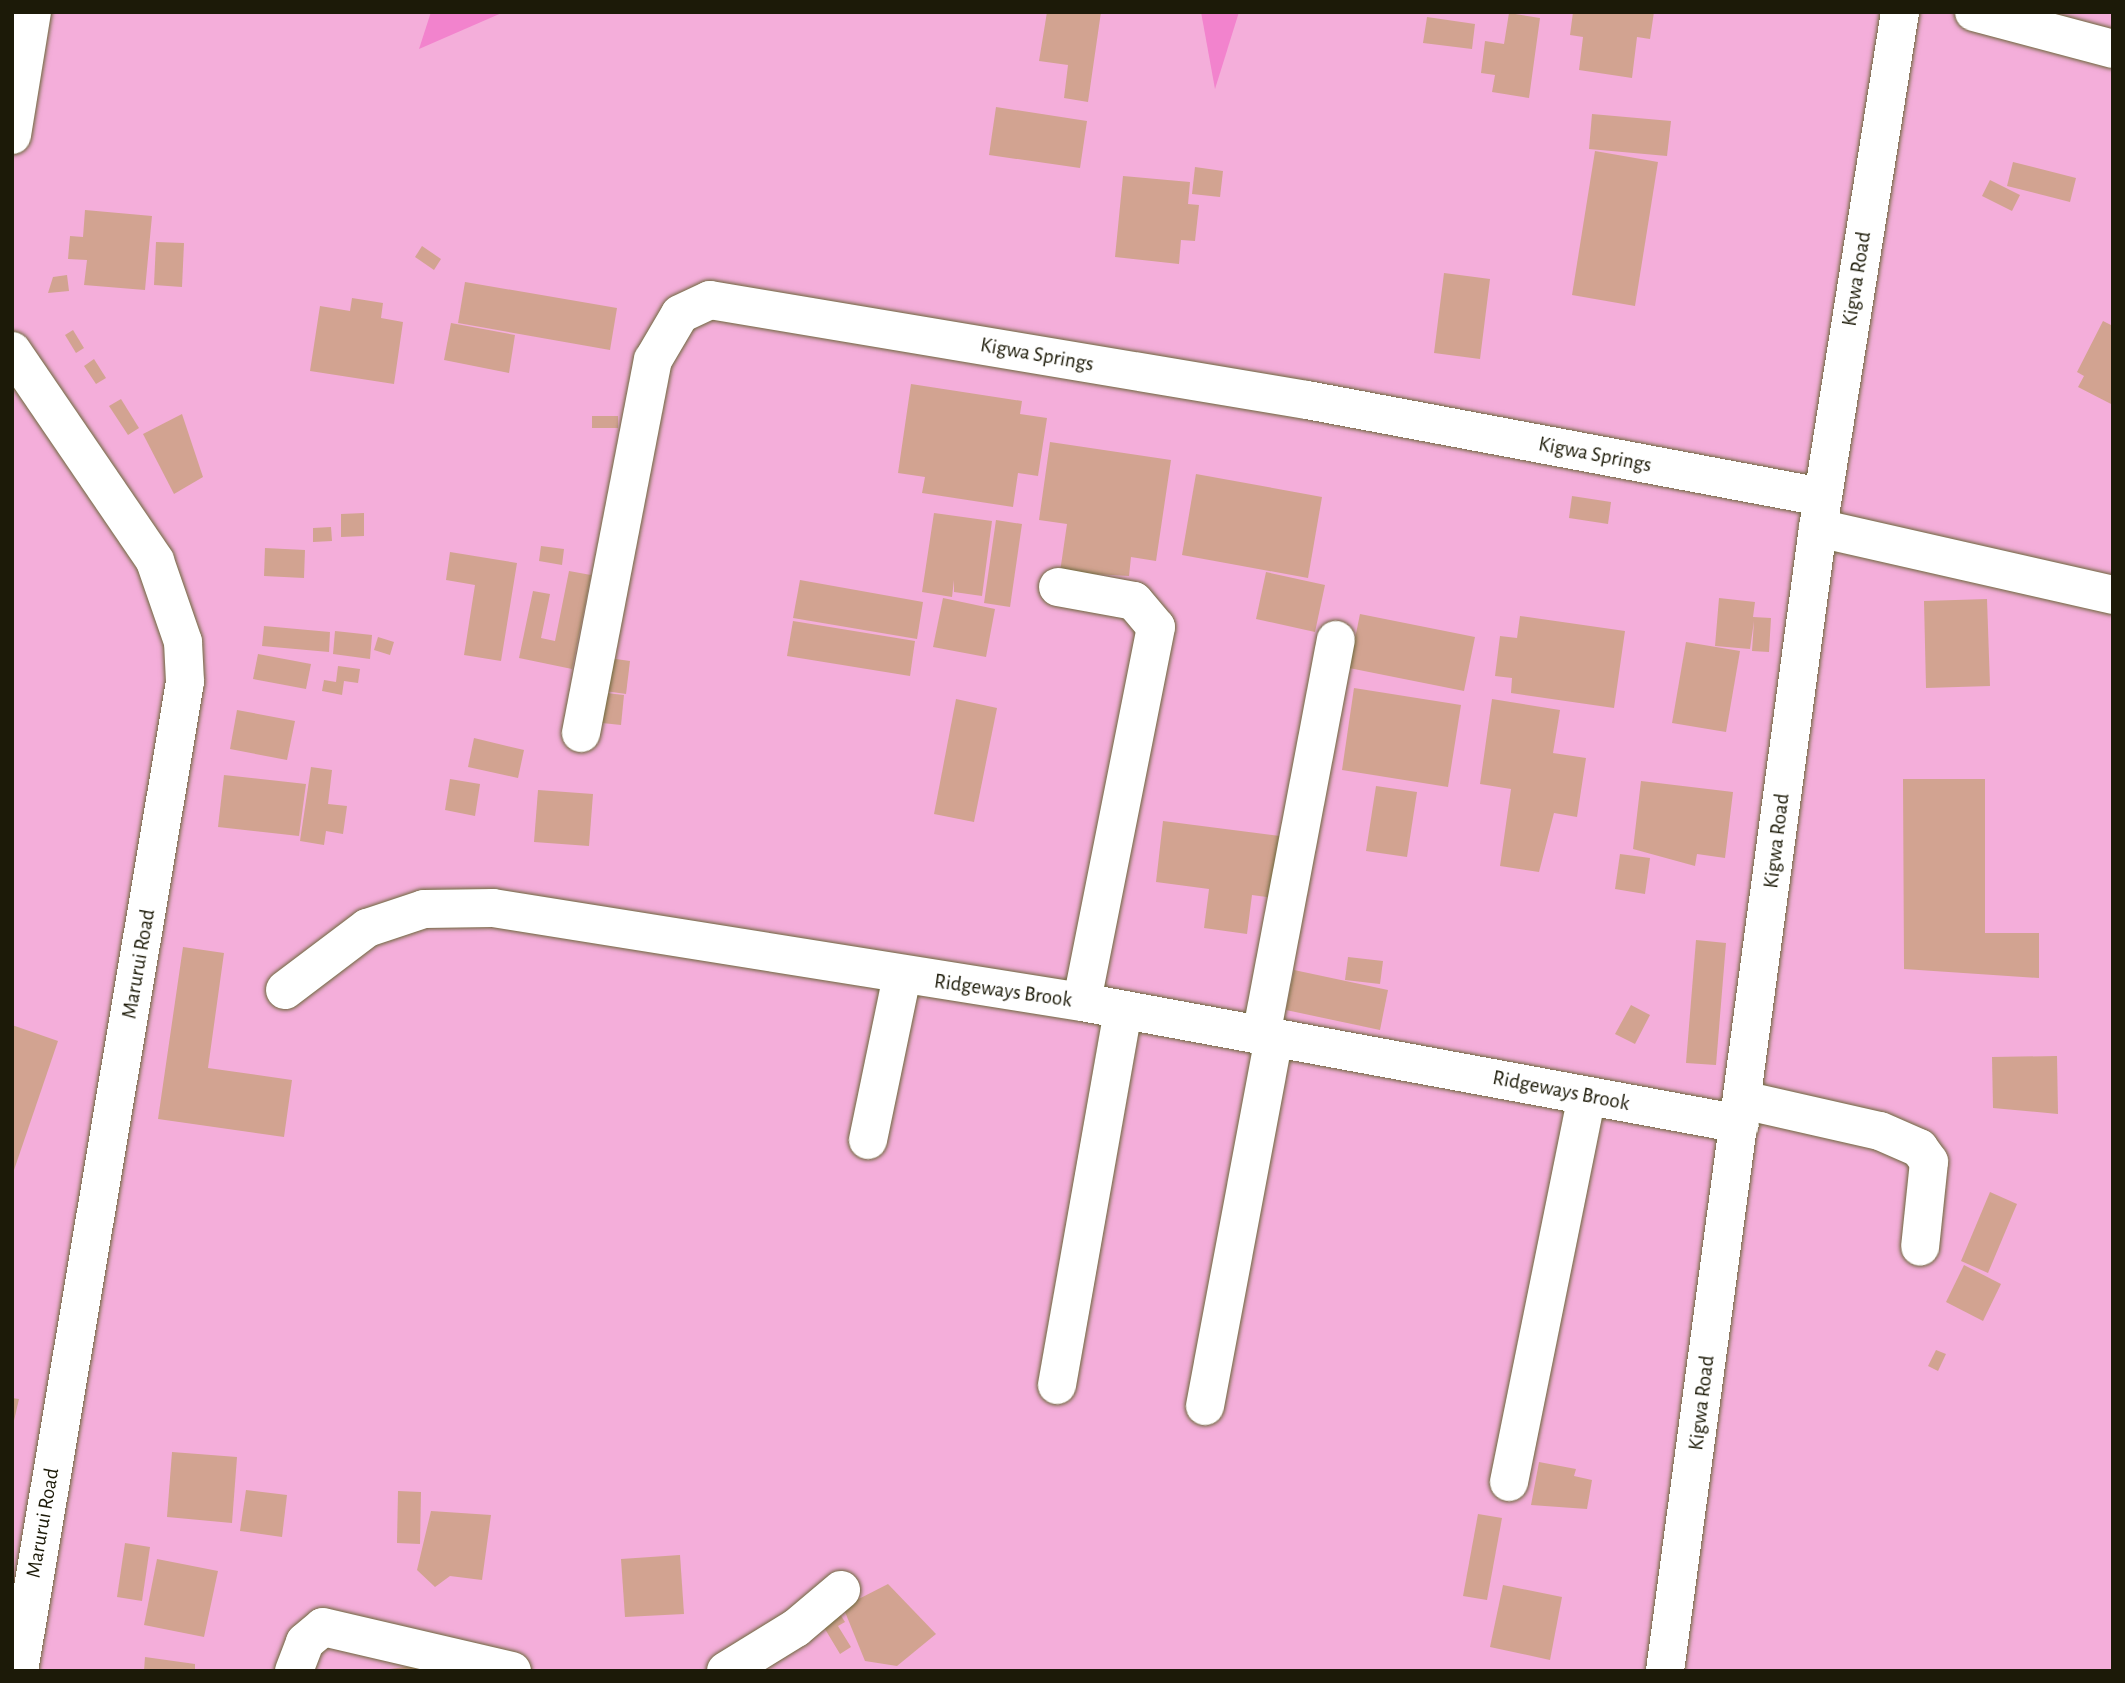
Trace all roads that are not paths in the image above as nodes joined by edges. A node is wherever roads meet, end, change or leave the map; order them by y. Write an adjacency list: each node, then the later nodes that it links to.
1 (33, 12): 5 (street)
2 (1900, 12): 7 (street, Kigwa Road)
3 (1974, 12): 4 (street)
4 (2113, 49)
5 (12, 135)
6 (12, 351): 25 (street, Marurui Road)
7 (1820, 513): 9 (street, Kigwa Springs); 11 (street, Kigwa Springs); 18 (street, Kigwa Road)
8 (1058, 587): 14 (street)
9 (2113, 595)
10 (1336, 640): 16 (street)
11 (581, 733)
12 (902, 976): 13 (street, Ridgeways Brook); 14 (street, Ridgeways Brook); 19 (street)
13 (285, 990)
14 (1082, 1002): 15 (street, Ridgeways Brook)
15 (1123, 1011): 16 (street, Ridgeways Brook); 21 (street)
16 (1268, 1037): 17 (street, Ridgeways Brook); 22 (street)
17 (1587, 1096): 18 (street, Ridgeways Brook); 23 (street)
18 (1741, 1112): 20 (street, Ridgeways Brook); 30 (street, Kigwa Road)
19 (868, 1140)
20 (1920, 1247)
21 (1057, 1385)
22 (1205, 1406)
23 (1509, 1482)
24 (841, 1590): 29 (street)
25 (20, 1618): 26 (street, Marurui Road)
26 (19, 1671)
27 (294, 1671): 28 (street)
28 (512, 1671)
29 (726, 1671)
30 (1665, 1671)

